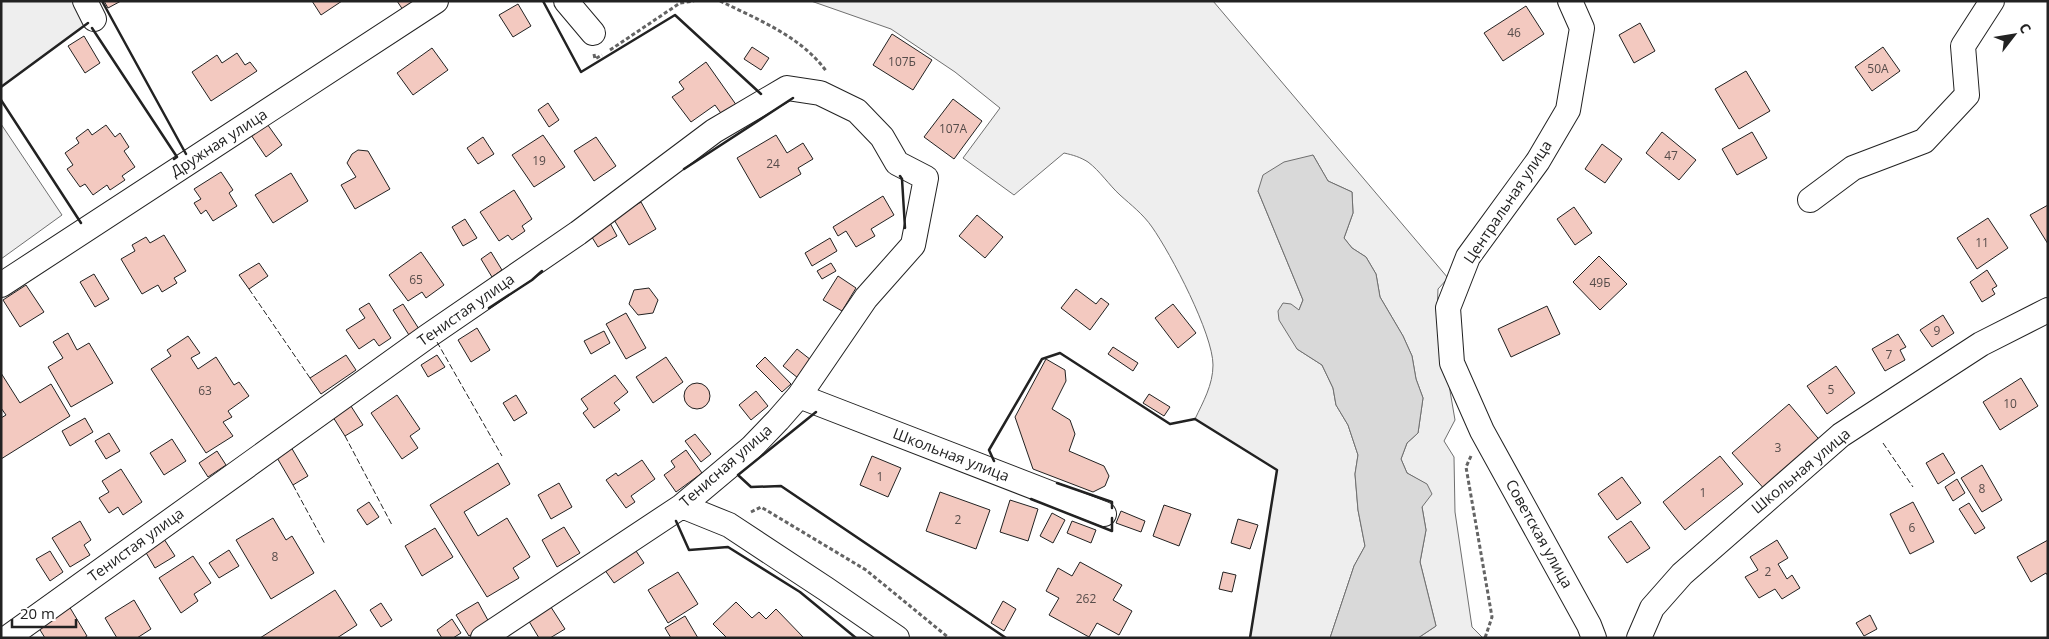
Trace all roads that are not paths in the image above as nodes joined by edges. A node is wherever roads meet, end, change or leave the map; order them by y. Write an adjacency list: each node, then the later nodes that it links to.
1 (436, 1): 8 (street, Дружная улица)
2 (566, 1): 5 (street)
3 (1570, 1): 11 (street, Центральная улица)
4 (1992, 1): 7 (street)
5 (593, 33)
6 (926, 178): 10 (street, Тенисная улица); 14 (street, Тенистая улица)
7 (1810, 200)
8 (1, 285)
9 (2048, 310): 18 (street, Школьная улица)
10 (799, 396): 12 (street, Тенисная улица); 13 (street, Школьная улица)
11 (1482, 430): 17 (street, Советская улица)
12 (682, 506): 15 (street, Тенисная улица); 16 (street)
13 (1104, 514)
14 (7, 638)
15 (483, 638)
16 (897, 638)
17 (1594, 638)
18 (1639, 638)

